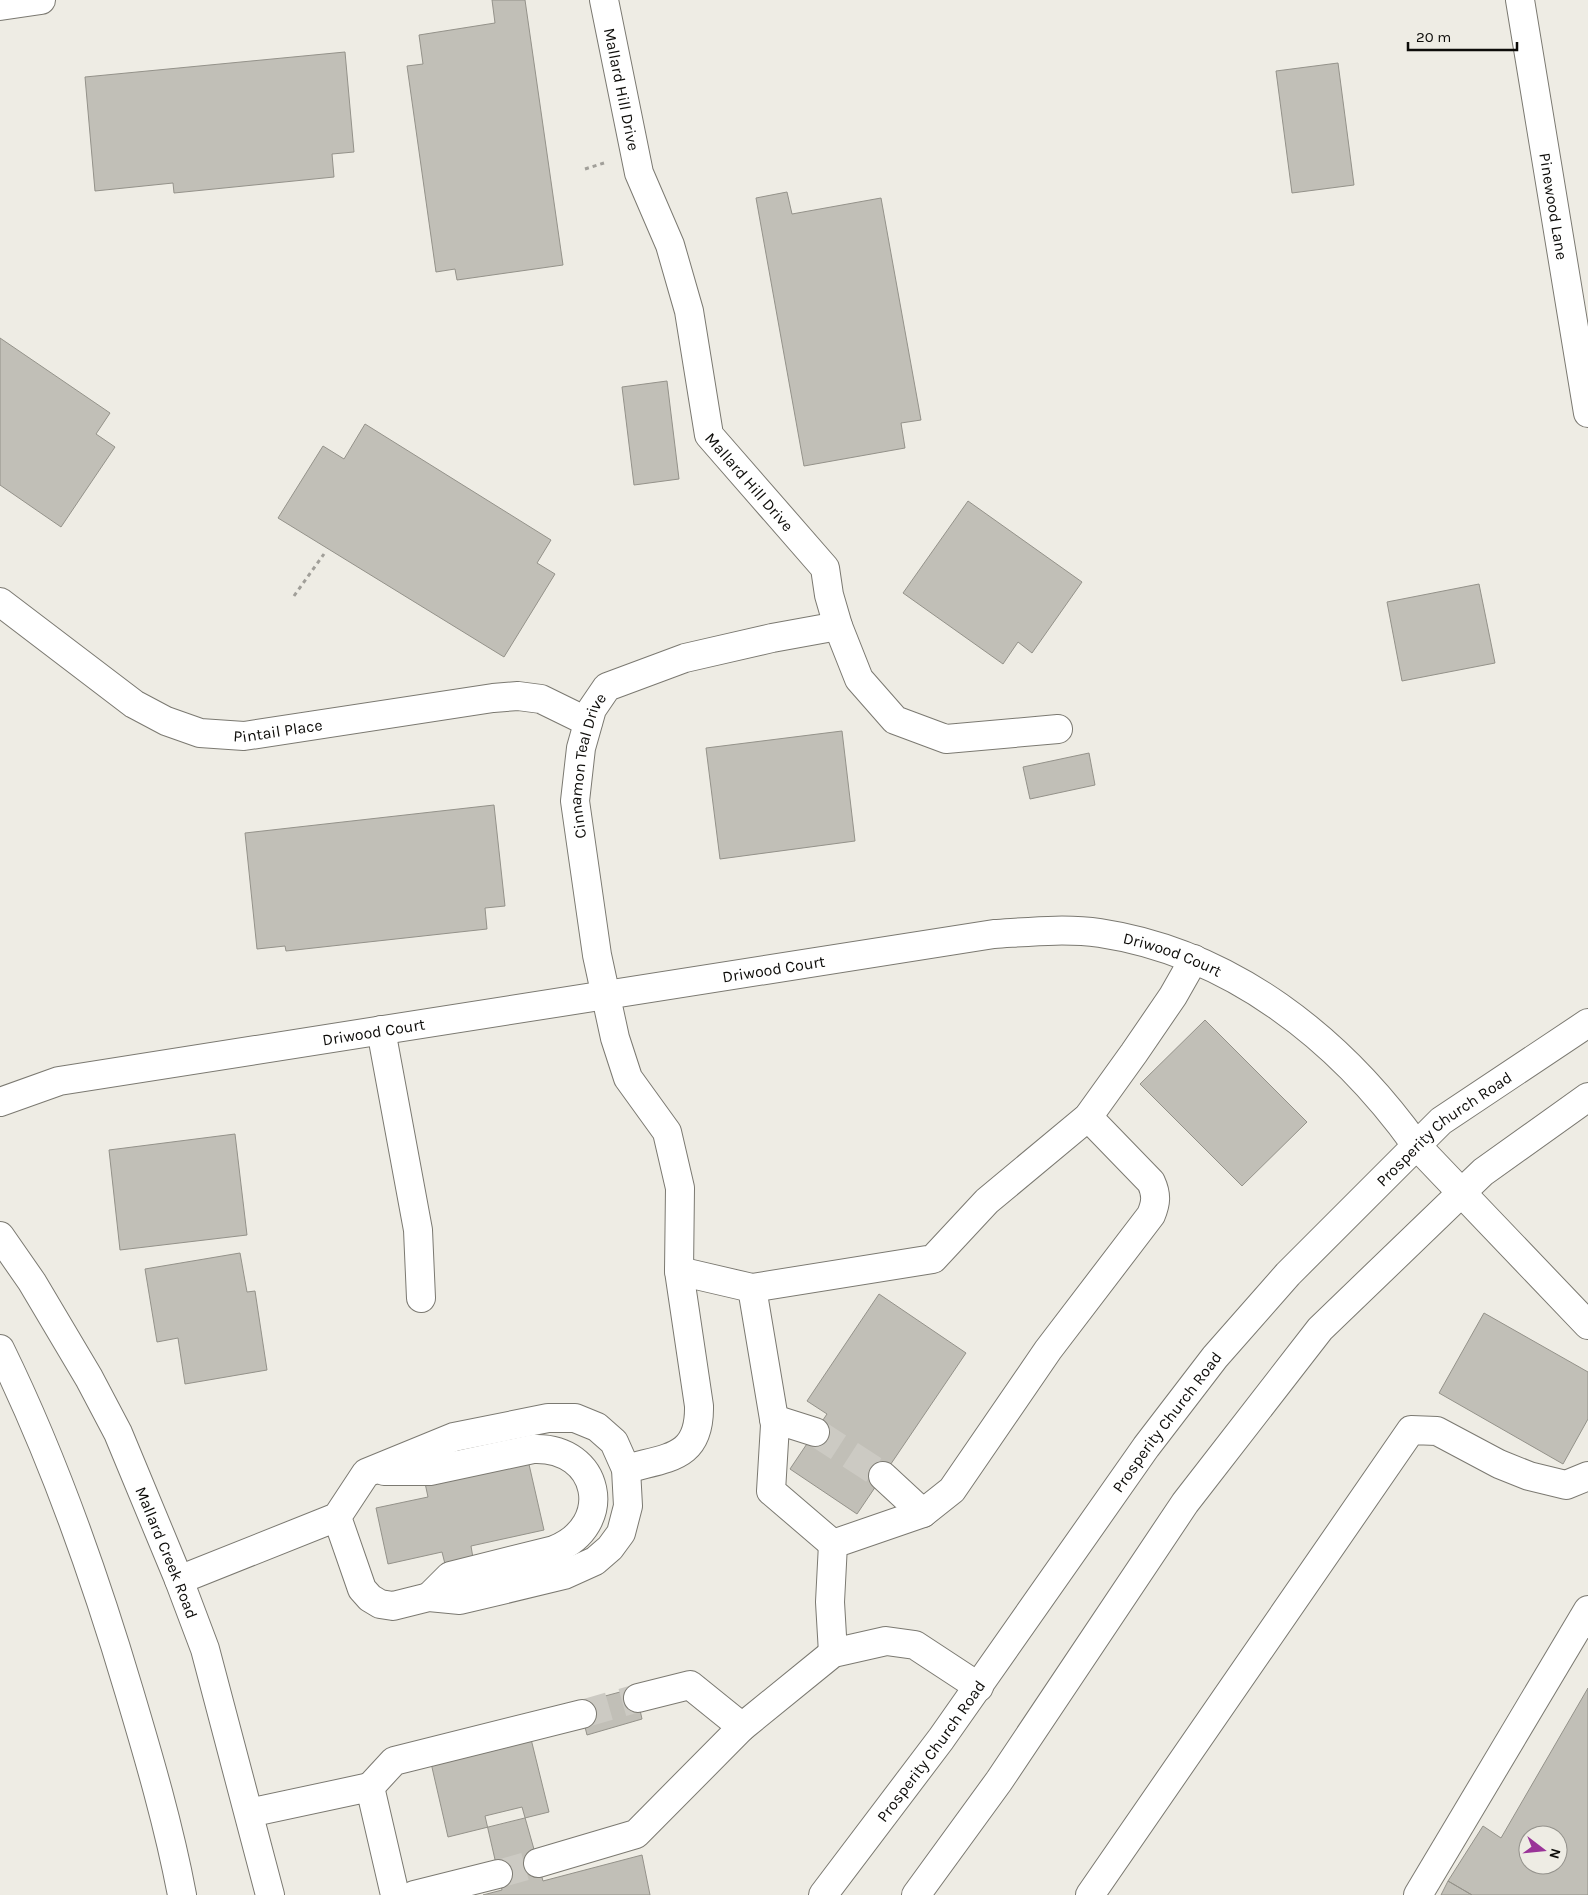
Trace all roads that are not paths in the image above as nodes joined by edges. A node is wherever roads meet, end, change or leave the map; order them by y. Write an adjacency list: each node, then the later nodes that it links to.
1 (41, 0): 4 (street)
2 (604, 0): 7 (street, Mallard Hill Drive)
3 (1520, 0): 5 (street, Pinewood Lane)
4 (0, 6)
5 (1588, 413)
6 (0, 602): 8 (street, Pintail Place)
7 (838, 626): 8 (street, Cinnamon Teal Drive); 9 (street, Mallard Hill Drive)
8 (588, 722): 11 (street, Cinnamon Teal Drive)
9 (1058, 729)
10 (1194, 959): 11 (street, Driwood Court); 16 (street); 17 (street, Driwood Court)
11 (605, 995): 13 (street, Driwood Court); 20 (street, Cinnamon Teal Drive)
12 (1588, 1023): 17 (street, Prosperity Church Road)
13 (381, 1030): 15 (street, Driwood Court); 22 (street)
14 (1588, 1097): 18 (street)
15 (0, 1102)
16 (1088, 1117): 21 (street); 31 (street)
17 (1416, 1145): 18 (street, Driwood Court); 38 (street, Prosperity Church Road)
18 (1461, 1193): 23 (street, Driwood Court); 51 (street)
19 (0, 1236): 34 (street, Mallard Creek Road)
20 (679, 1271): 21 (street); 27 (street, Cinnamon Teal Drive)
21 (752, 1288): 25 (street)
22 (421, 1298)
23 (1588, 1325)
24 (0, 1348): 46 (street)
25 (774, 1419): 26 (street); 33 (street)
26 (815, 1432)
27 (626, 1470): 28 (street); 35 (street)
28 (369, 1472): 32 (street); 35 (street)
29 (883, 1476): 31 (street)
30 (1588, 1476): 52 (street)
31 (923, 1513): 33 (street)
32 (337, 1517): 34 (street); 35 (street)
33 (832, 1544): 37 (street)
34 (179, 1580): 43 (street, Mallard Creek Road)
35 (429, 1597)
36 (1588, 1610): 53 (street)
37 (834, 1653): 38 (street); 41 (street)
38 (979, 1687): 50 (street, Prosperity Church Road)
39 (638, 1698): 41 (street)
40 (582, 1714): 42 (street)
41 (742, 1727): 44 (street)
42 (370, 1787): 43 (street); 48 (street)
43 (249, 1813): 47 (street, Mallard Creek Road)
44 (538, 1863)
45 (498, 1874): 49 (street)
46 (182, 1895)
47 (270, 1895)
48 (395, 1895)
49 (414, 1895)
50 (823, 1895)
51 (916, 1895)
52 (1090, 1895)
53 (1418, 1895)

